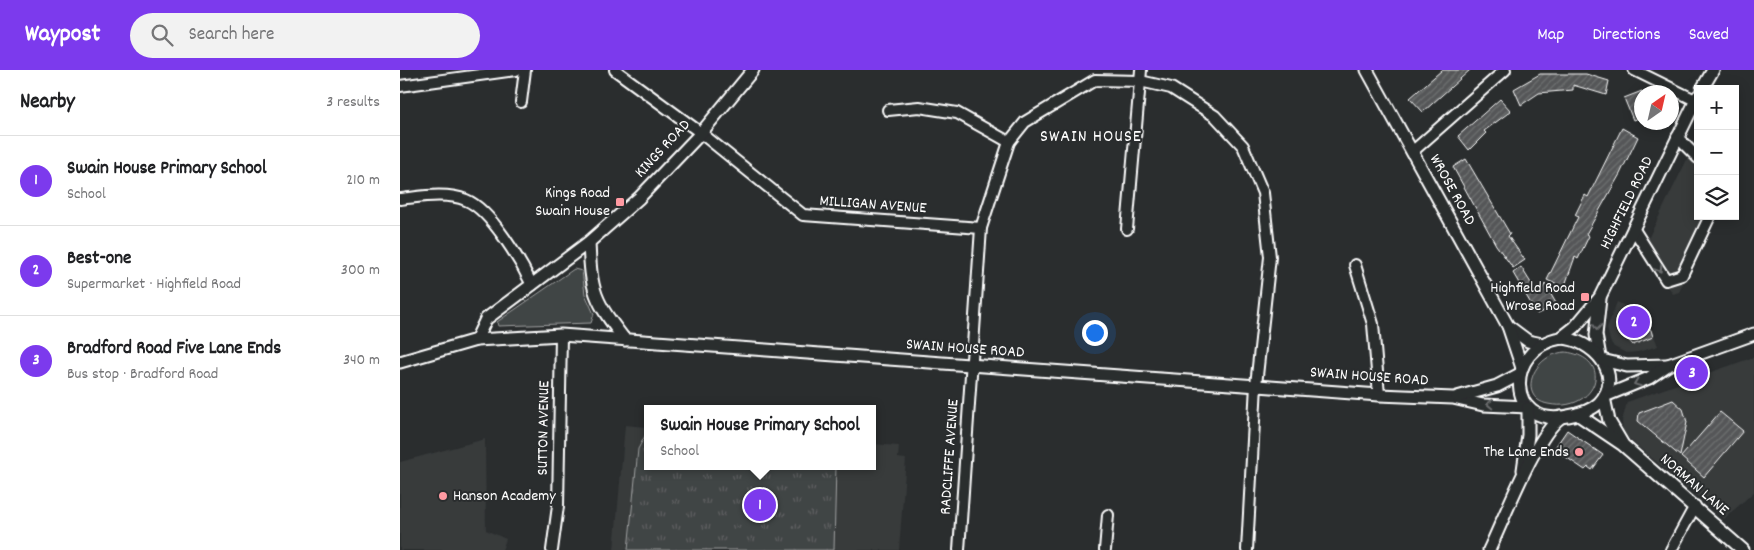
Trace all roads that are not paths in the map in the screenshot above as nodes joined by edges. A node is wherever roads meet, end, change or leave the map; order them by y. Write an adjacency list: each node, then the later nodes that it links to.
1 (516, 70): 12 (street)
2 (525, 70): 14 (street)
3 (615, 70): 17 (street, MILLIGAN AVENUE)
4 (753, 70): 17 (street, KINGS ROAD)
5 (1141, 70): 10 (street)
6 (1367, 70): 20 (street, WROSE ROAD)
7 (1505, 70): 20 (street)
8 (1634, 70): 13 (street)
9 (1713, 70): 11 (street)
10 (1140, 81): 19 (street); 26 (street); 43 (street)
11 (1704, 85)
12 (400, 86)
13 (1694, 97)
14 (521, 102)
15 (1694, 104): 18 (street, HIGHFIELD ROAD)
16 (888, 110): 19 (street)
17 (701, 133): 24 (street, MILLIGAN AVENUE); 27 (street, KINGS ROAD)
18 (1677, 138): 21 (street); 25 (street, HIGHFIELD ROAD)
19 (1009, 142): 24 (street, RADCLIFFE AVENUE)
20 (1412, 152): 31 (street, WROSE ROAD)
21 (1694, 154)
22 (400, 199): 29 (street)
23 (1708, 220): 25 (street, one-way to 23)
24 (981, 228): 41 (street, RADCLIFFE AVENUE)
25 (1633, 228): 30 (street, HIGHFIELD ROAD)
26 (1127, 229)
27 (589, 242): 29 (street, KINGS ROAD); 36 (street)
28 (1355, 265): 44 (street)
29 (532, 285): 35 (street, KINGS ROAD)
30 (1600, 297): 34 (street, HIGHFIELD ROAD); 38 (street, HIGHFIELD ROAD, one-way to 38)
31 (1508, 326): 37 (street, WROSE ROAD); 42 (street, WROSE ROAD)
32 (1754, 334): 40 (street)
33 (561, 335): 35 (street, SWAIN HOUSE ROAD); 36 (street, SWAIN HOUSE ROAD); 54 (street, SUTTON AVENUE)
34 (1561, 338): 37 (street); 38 (street)
35 (476, 340): 39 (street)
36 (625, 340): 41 (street, SWAIN HOUSE ROAD)
37 (1542, 344): 42 (street)
38 (1601, 358): 40 (street); 45 (street)
39 (400, 362)
40 (1668, 365): 45 (street, one-way to 45)
41 (971, 366): 43 (street, SWAIN HOUSE ROAD); 55 (street, RADCLIFFE AVENUE)
42 (1521, 371): 46 (street, SWAIN HOUSE ROAD); 47 (street)
43 (1256, 386): 44 (street, SWAIN HOUSE ROAD); 57 (street)
44 (1379, 395): 46 (street, SWAIN HOUSE ROAD)
45 (1604, 397): 48 (street); 50 (street, NORMAN LANE)
46 (1453, 398): 47 (street, SWAIN HOUSE ROAD, one-way to 46)
47 (1528, 407): 49 (street); 51 (street)
48 (1577, 414): 49 (street); 50 (street, NORMAN LANE)
49 (1561, 418): 51 (street)
50 (1623, 445): 52 (street, NORMAN LANE)
51 (1522, 477): 58 (street)
52 (1695, 506): 59 (street); 60 (street, NORMAN LANE)
53 (1108, 514): 56 (street)
54 (552, 550)
55 (959, 550)
56 (1105, 550)
57 (1246, 550)
58 (1489, 550)
59 (1671, 550)
60 (1743, 550)

